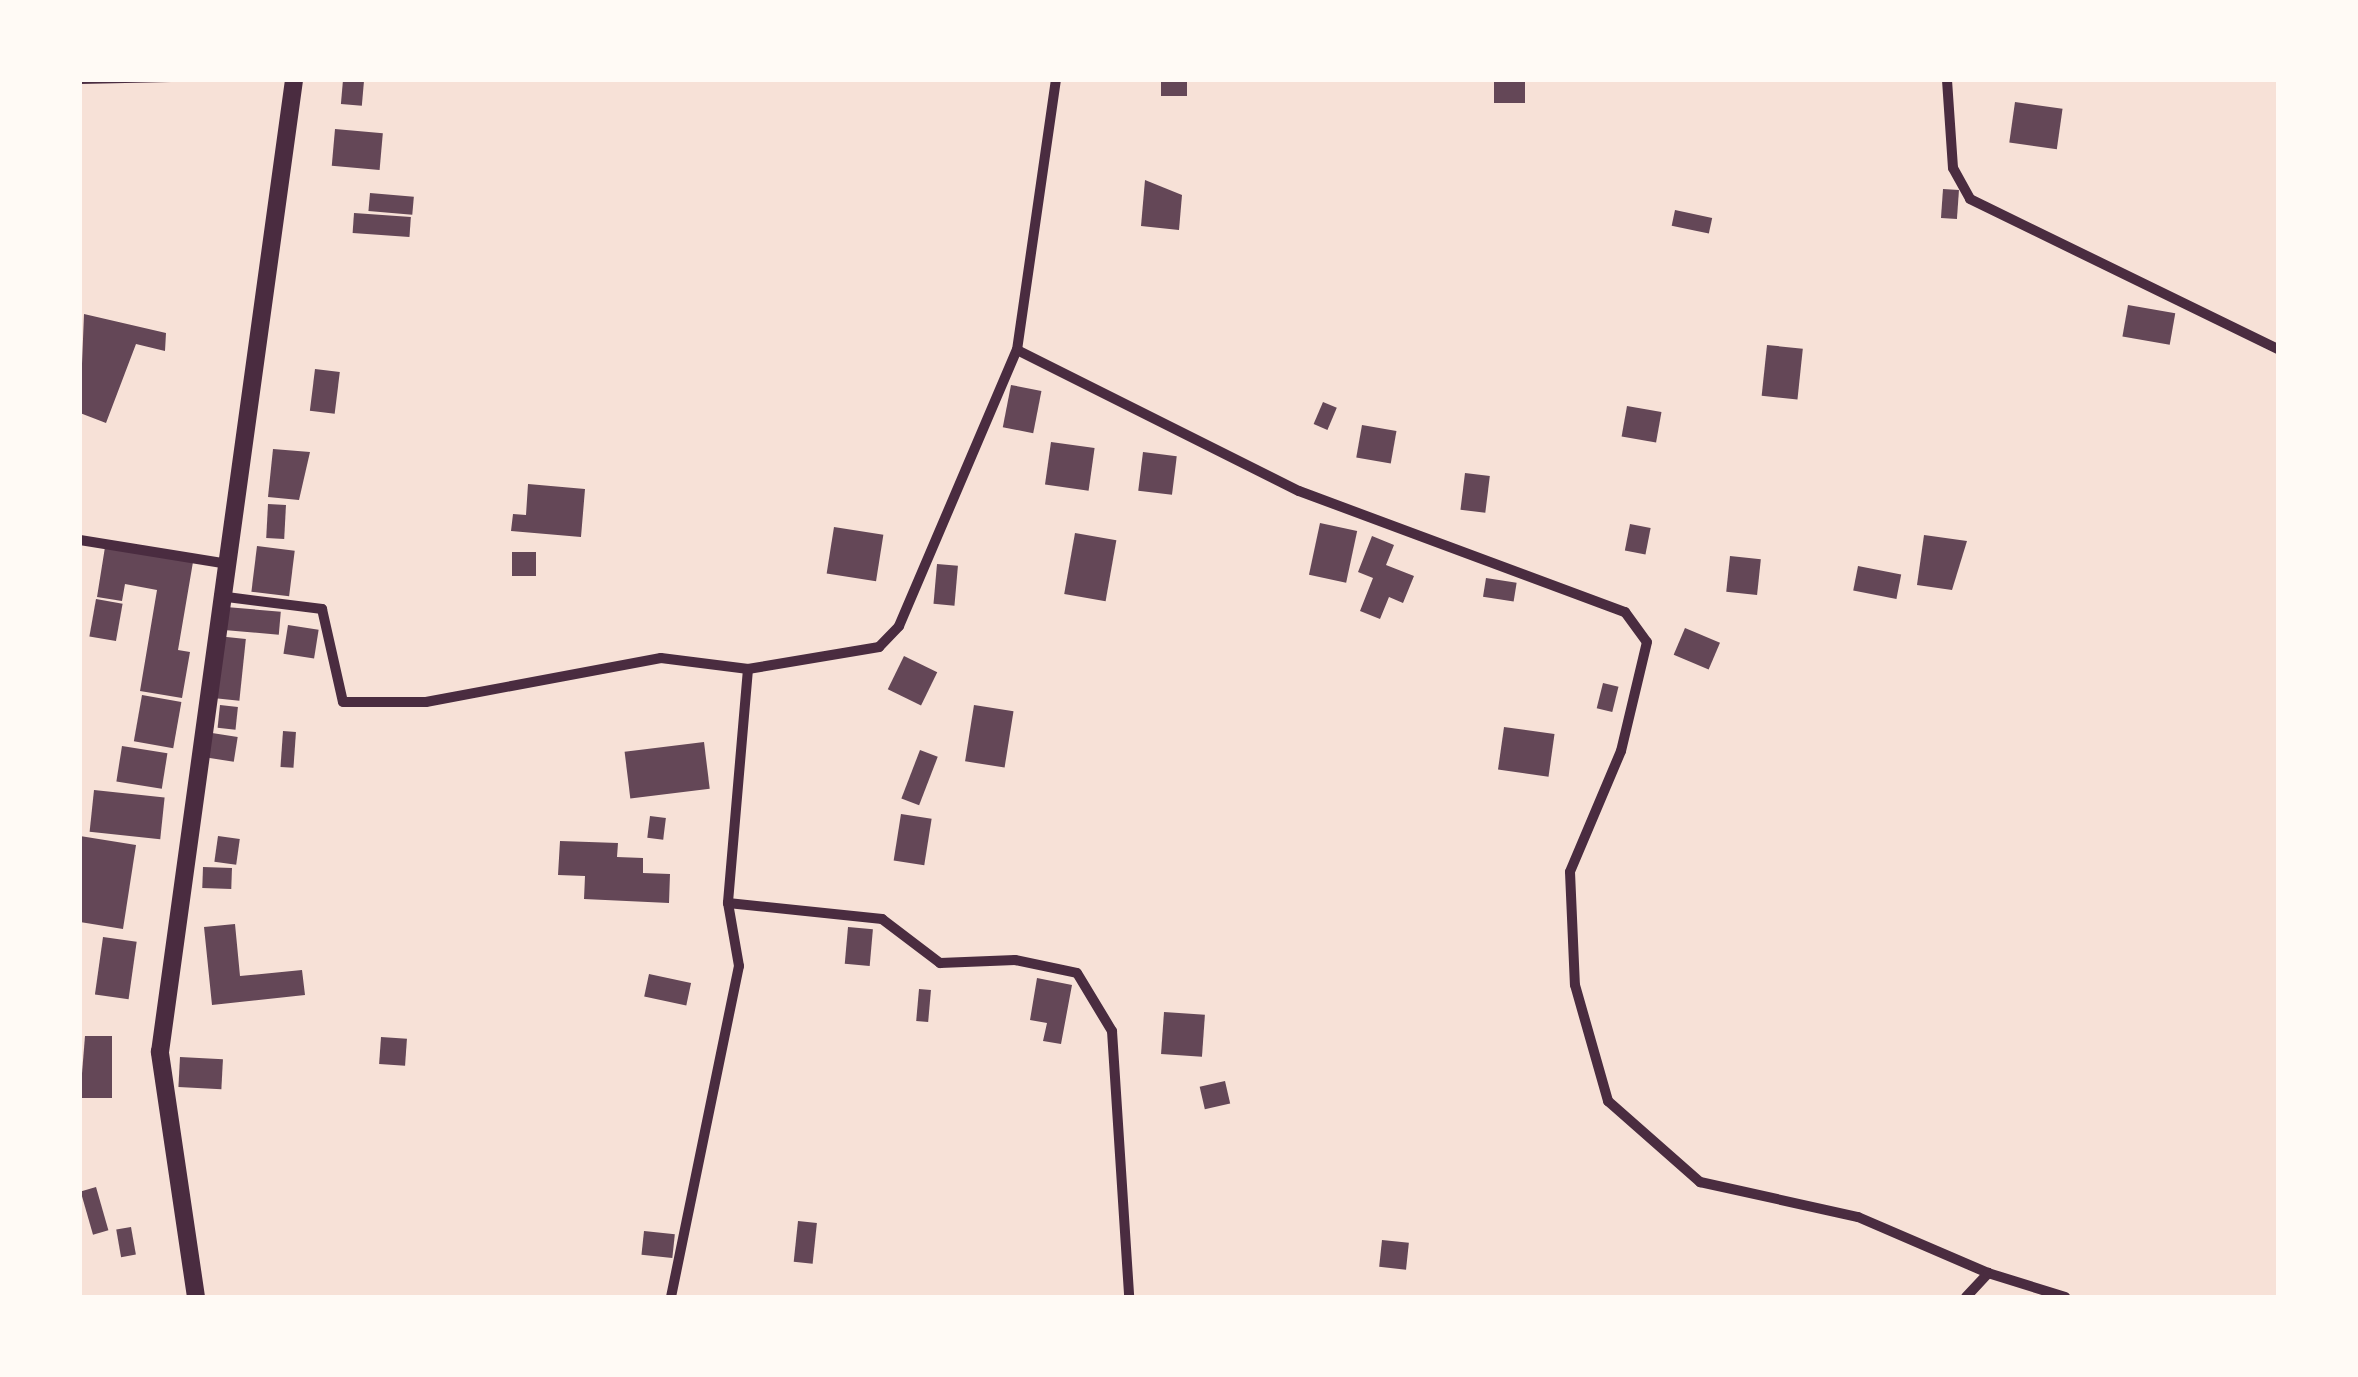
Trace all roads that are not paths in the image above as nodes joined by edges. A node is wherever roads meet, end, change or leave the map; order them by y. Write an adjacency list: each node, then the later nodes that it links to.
1 (294, 80): 7 (main road)
2 (1056, 80): 5 (street)
3 (1947, 80): 4 (street)
4 (2278, 349)
5 (1016, 350): 9 (street); 11 (street)
6 (80, 540): 7 (street)
7 (222, 562): 8 (main road)
8 (218, 596): 9 (street); 12 (main road)
9 (748, 669): 10 (street)
10 (728, 903): 13 (street); 14 (street)
11 (1988, 1273): 15 (street); 16 (street)
12 (196, 1297)
13 (671, 1297)
14 (1129, 1297)
15 (1966, 1297)
16 (2064, 1297)

